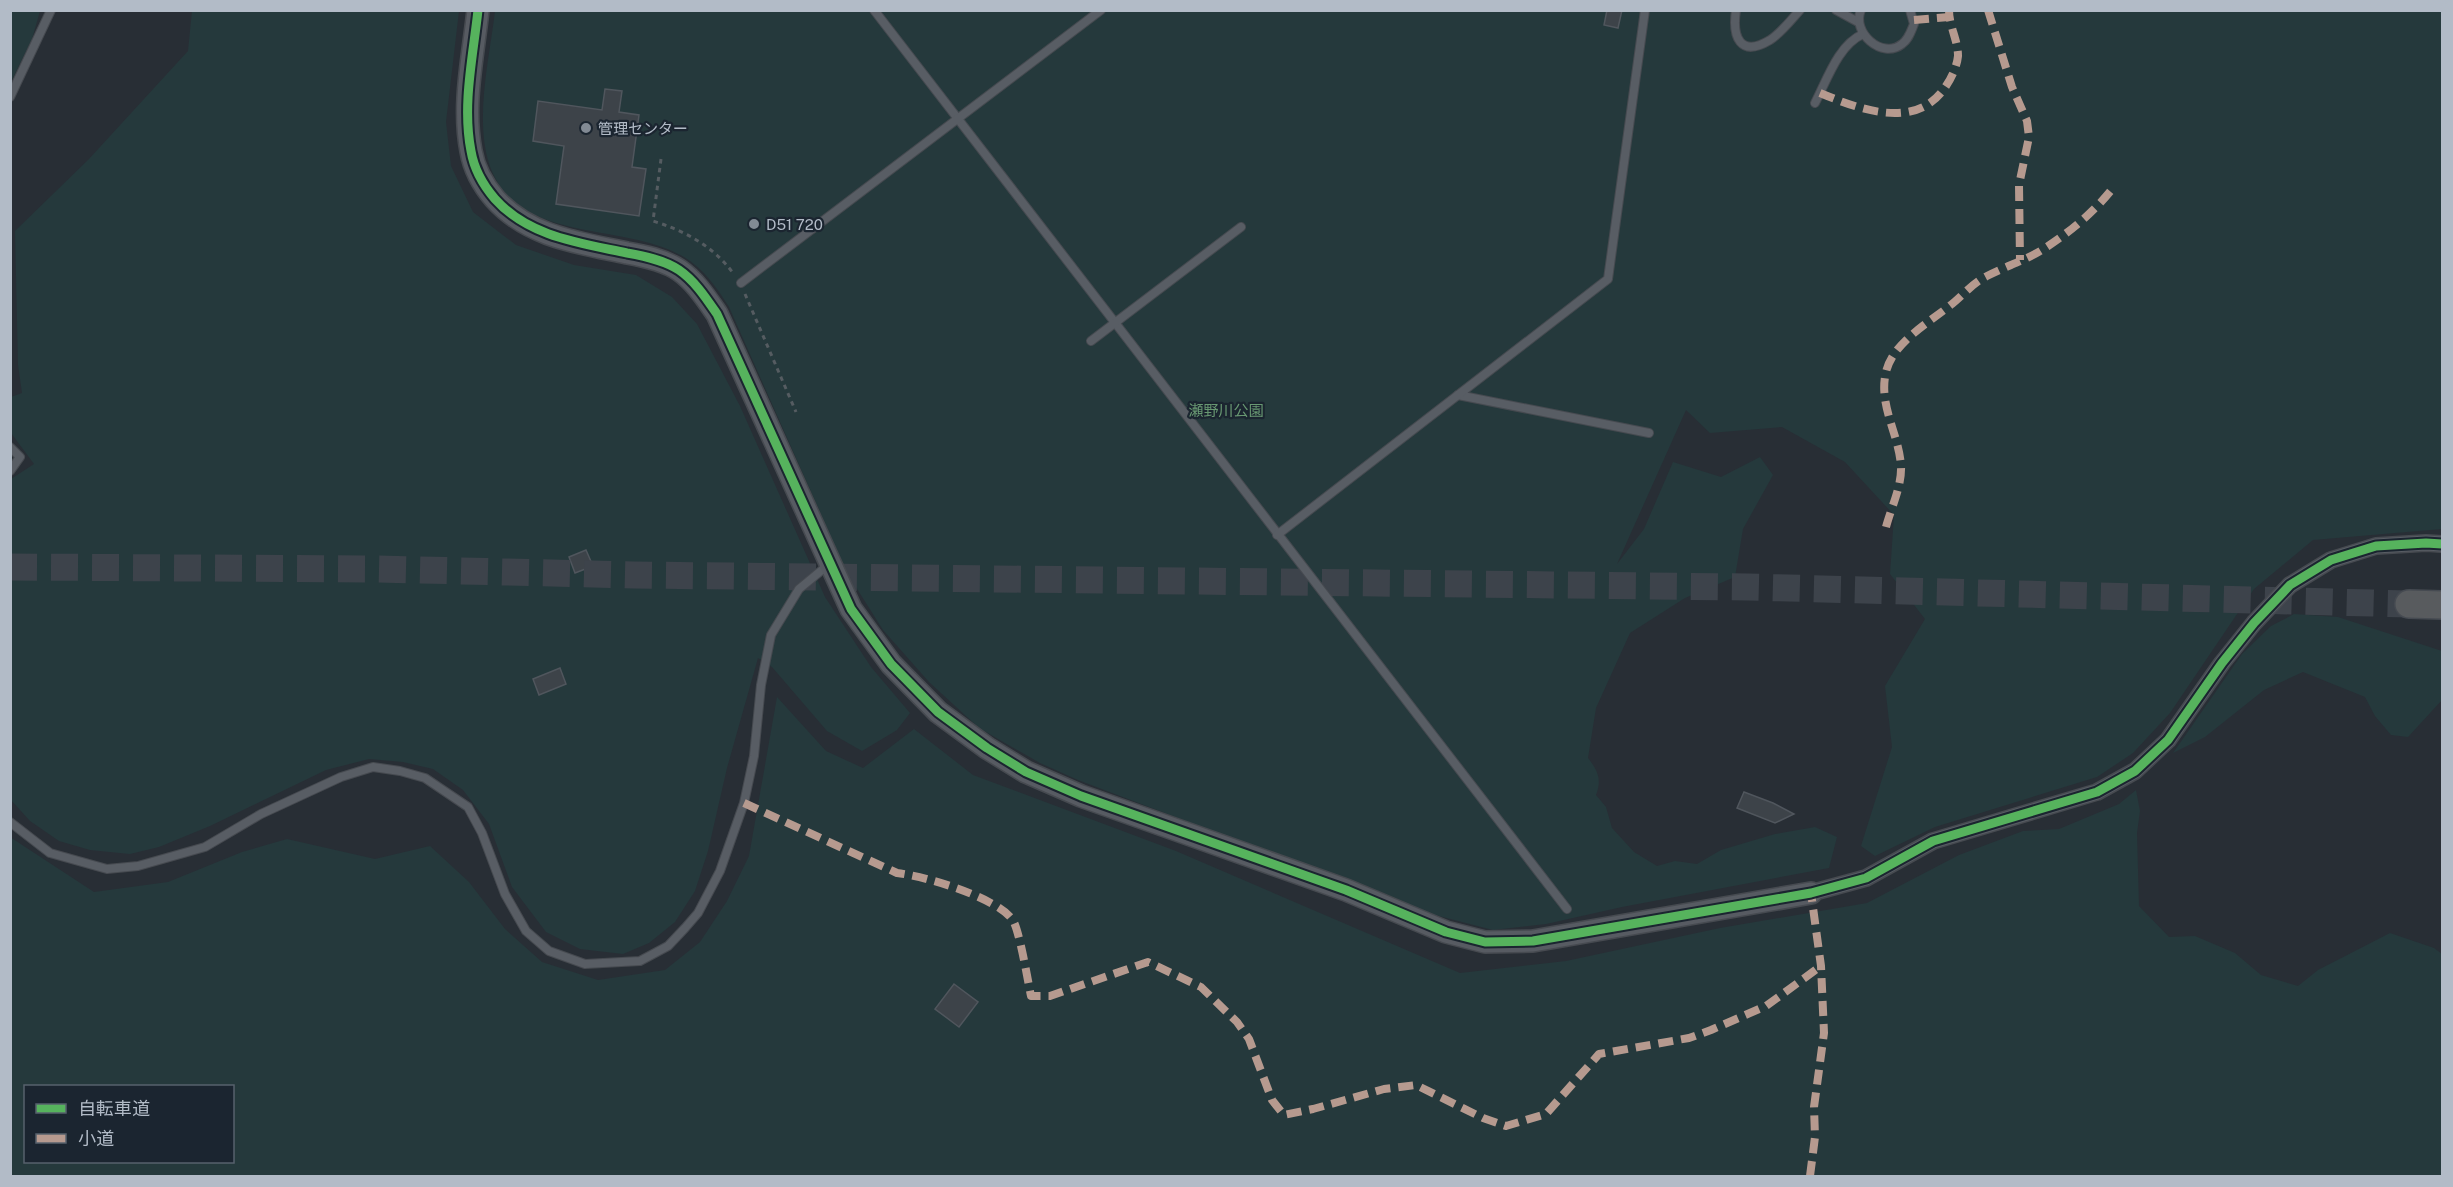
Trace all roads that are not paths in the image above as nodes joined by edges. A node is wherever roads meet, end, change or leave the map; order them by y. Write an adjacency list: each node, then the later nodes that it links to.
1 (51, 10): 13 (lane)
2 (478, 10): 26 (street)
3 (874, 10): 15 (lane)
4 (1101, 10): 15 (lane)
5 (1645, 10): 20 (lane)
6 (1736, 10): 7 (lane)
7 (1800, 10)
8 (1836, 10): 11 (lane)
9 (1862, 10): 11 (lane)
10 (1910, 10): 12 (lane)
11 (1858, 22): 12 (lane)
12 (1863, 34): 14 (lane)
13 (10, 97)
14 (1815, 103)
15 (958, 120): 17 (lane); 18 (lane)
16 (1240, 227): 18 (lane)
17 (741, 283)
18 (1114, 324): 19 (lane); 24 (lane)
19 (1091, 341)
20 (1458, 395): 21 (lane); 24 (lane)
21 (1649, 433)
22 (10, 447): 23 (lane)
23 (10, 471)
24 (1276, 535): 31 (lane)
25 (2442, 544): 30 (street)
26 (829, 564): 29 (lane); 30 (street)
27 (2409, 604): 28 (highway)
28 (2442, 605)
29 (10, 822)
30 (1811, 892)
31 (1567, 909)

